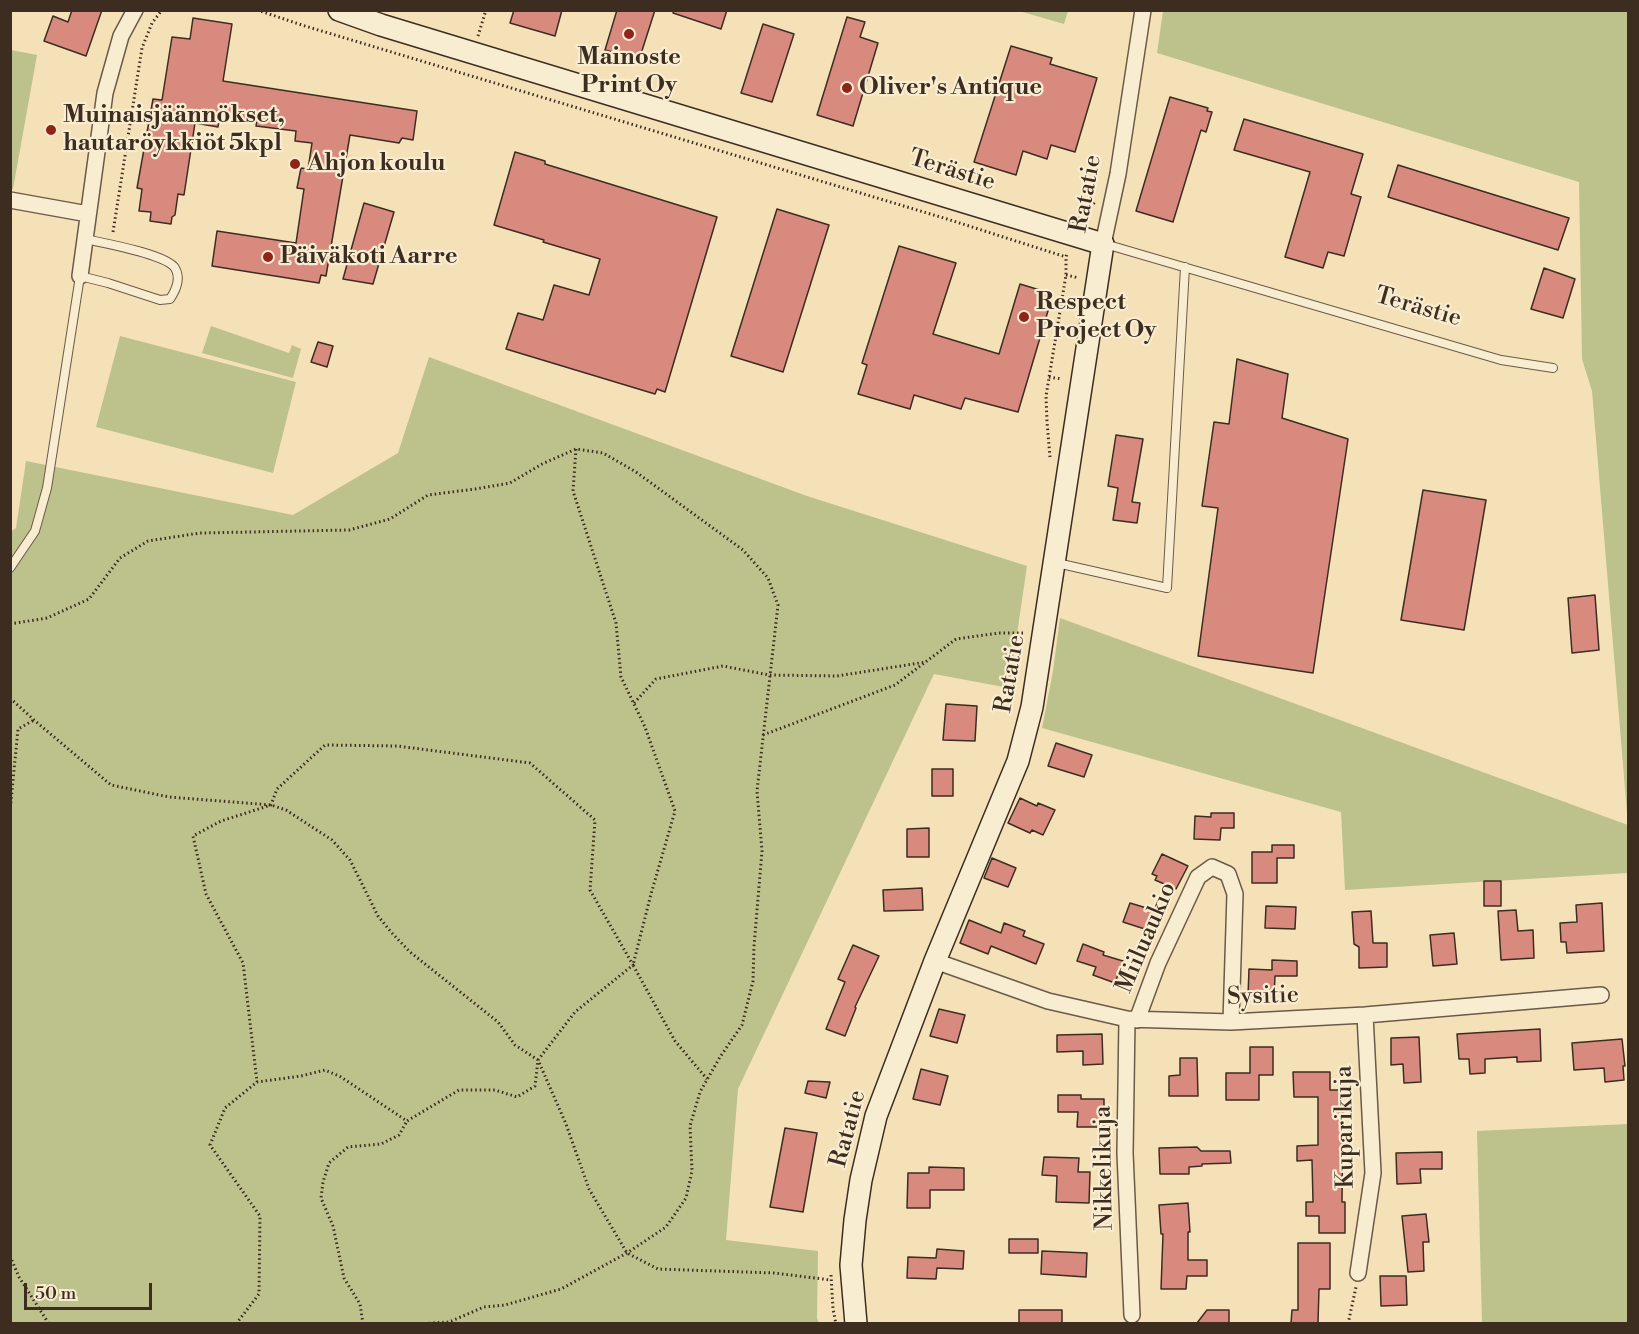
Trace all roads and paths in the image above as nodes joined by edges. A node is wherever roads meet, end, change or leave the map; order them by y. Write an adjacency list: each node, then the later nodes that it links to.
1 (135, 10): 8 (street)
2 (162, 10): 12 (path)
3 (257, 10): 13 (path)
4 (339, 10): 9 (street, Terästie)
5 (1143, 10): 11 (street, Ratatie)
6 (1098, 193): 9 (path)
7 (10, 200): 8 (street)
8 (88, 214): 10 (street)
9 (1073, 234): 11 (street, Terästie); 13 (path)
10 (85, 239): 12 (lane); 16 (street)
11 (1103, 243): 14 (lane, Terästie); 23 (street, Ratatie)
12 (111, 245): 16 (lane)
13 (1065, 257): 15 (path)
14 (1185, 267): 18 (lane, Terästie); 23 (lane)
15 (1066, 275): 17 (path); 19 (path)
16 (80, 276): 24 (lane)
17 (1084, 278)
18 (1553, 368)
19 (1049, 377): 20 (path); 22 (path)
20 (1062, 379)
21 (576, 449): 25 (path); 28 (path); 30 (path)
22 (1050, 466)
23 (1055, 563): 35 (street, Ratatie)
24 (10, 568)
25 (10, 624)
26 (1028, 633): 27 (path)
27 (926, 662): 28 (path); 32 (path)
28 (769, 675): 30 (path); 32 (path)
29 (10, 698): 31 (path)
30 (633, 703): 36 (path)
31 (34, 720): 33 (path); 34 (path)
32 (763, 735): 42 (path)
33 (271, 805): 36 (path); 41 (path); 43 (path)
34 (10, 812)
35 (935, 961): 39 (street, Sysitie); 56 (street, Ratatie)
36 (633, 965): 41 (path); 42 (path)
37 (1601, 995): 38 (street, Sysitie)
38 (1365, 1016): 40 (street, Sysitie); 48 (street, Kuparikuja)
39 (1132, 1020): 40 (street, Sysitie); 40 (street, Miiluaukio); 50 (street, Nikkelikuja)
40 (1231, 1022)
41 (538, 1059): 44 (path); 45 (path)
42 (707, 1079): 45 (path)
43 (257, 1082): 44 (path); 52 (path)
44 (407, 1120): 53 (path)
45 (627, 1253): 49 (path); 54 (path)
46 (10, 1256): 51 (path)
47 (831, 1271): 49 (path)
48 (1358, 1273): 57 (path)
49 (831, 1280): 55 (path)
50 (1132, 1315)
51 (49, 1323)
52 (236, 1323)
53 (363, 1323)
54 (416, 1323)
55 (836, 1323)
56 (856, 1323)
57 (1348, 1323)

